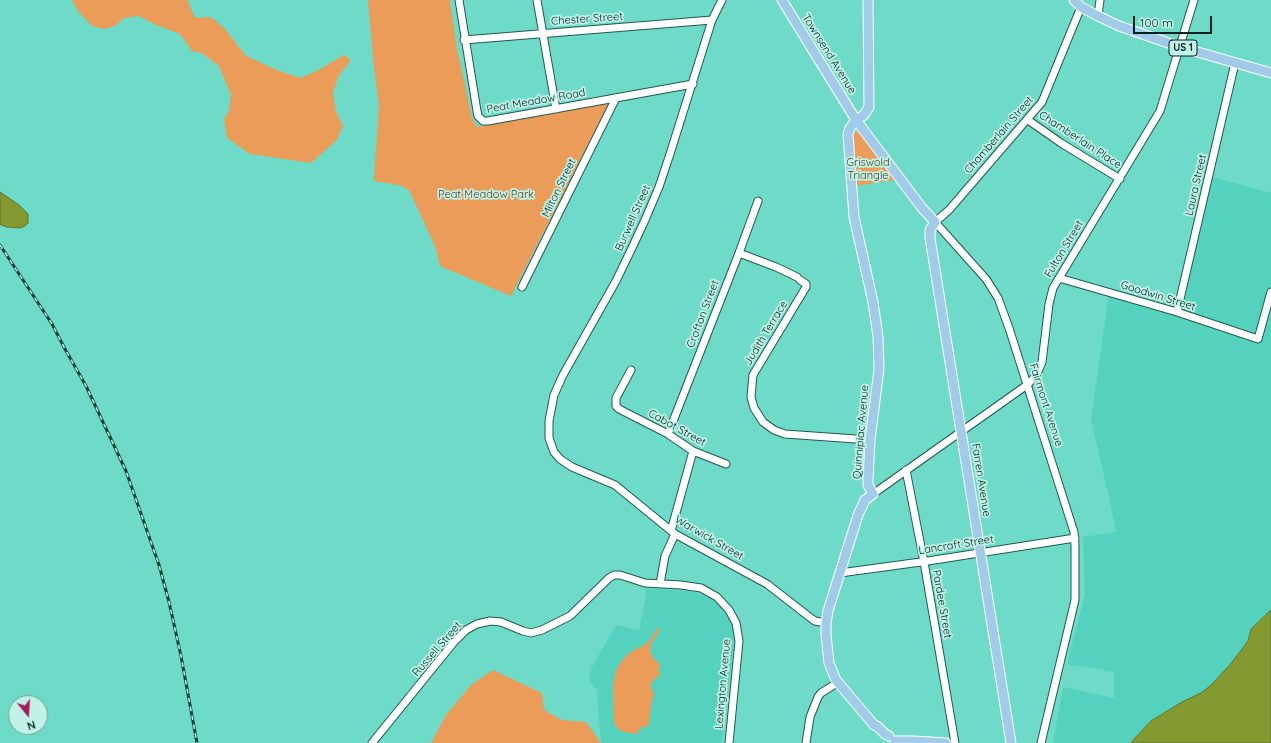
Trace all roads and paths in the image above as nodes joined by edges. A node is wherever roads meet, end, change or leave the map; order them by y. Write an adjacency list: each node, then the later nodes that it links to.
1 (459, 0): 13 (street, Peat Meadow Road)
2 (537, 0): 12 (street)
3 (722, 0): 11 (street, Burwell Street)
4 (782, 0): 20 (main road, Townsend Avenue)
5 (868, 0): 20 (main road, Quinnipiac Avenue)
6 (1074, 0): 9 (main road, US 1)
7 (1100, 0): 10 (street)
8 (1194, 0): 14 (street, Fulton Street)
9 (1081, 7): 10 (main road, US 1); 21 (street, Chamberlain Street)
10 (1098, 16): 14 (main road, US 1)
11 (712, 20): 12 (street, Chester Street); 17 (street, Burwell Street)
12 (543, 33): 13 (street, Chester Street); 19 (street)
13 (464, 40): 19 (street, Peat Meadow Road)
14 (1180, 47): 15 (main road, US 1); 22 (street, Fulton Street)
15 (1235, 63): 16 (main road, US 1); 29 (street, Laura Street)
16 (1271, 73)
17 (693, 84): 18 (street, Peat Meadow Road); 34 (street, Burwell Street)
18 (616, 98): 19 (street, Peat Meadow Road); 27 (street, Milton Street)
19 (556, 109)
20 (856, 120): 24 (main road, Fairmont Avenue); 35 (main road, Quinnipiac Avenue)
21 (1028, 120): 22 (street, Chamberlain Place); 24 (street, Chamberlain Street)
22 (1120, 179): 26 (street, Fulton Street)
23 (758, 201): 25 (street, Crofton Street)
24 (935, 222): 31 (street, Fairmont Avenue); 32 (main road, Farren Avenue)
25 (739, 253): 33 (street, Crofton Street); 35 (street, Judith Terrace)
26 (1059, 278): 29 (street, Goodwin Street); 31 (street, Fulton Street)
27 (522, 288)
28 (1271, 292): 29 (street, Goodwin Street)
29 (1177, 312)
30 (631, 370): 33 (street, Cabot Street)
31 (1027, 385): 32 (street, Fulton Street); 41 (street, Fairmont Avenue)
32 (961, 431): 38 (street, Fulton Street); 42 (main road, Farren Avenue)
33 (668, 434): 36 (street, Cabot Street)
34 (549, 438): 40 (street, Warwick Street)
35 (870, 440): 39 (main road, Quinnipiac Avenue)
36 (693, 451): 37 (street, Cabot Street); 40 (street)
37 (726, 464)
38 (906, 470): 39 (street, Fulton Street); 43 (street, Pardee Street)
39 (872, 494): 44 (main road)
40 (673, 532): 45 (street); 46 (street, Warwick Street)
41 (1075, 538): 42 (street, Lancraft Street); 55 (street, Fairmont Avenue)
42 (980, 552): 43 (street, Lancraft Street); 54 (main road, Farren Avenue)
43 (924, 562): 44 (street, Lancraft Street); 53 (street, Pardee Street)
44 (840, 573): 46 (main road)
45 (660, 584): 49 (street, Russell Street); 50 (street, Lexington Avenue)
46 (826, 623): 47 (main road)
47 (838, 683): 48 (main road); 51 (street)
48 (889, 741): 52 (main road)
49 (372, 743)
50 (729, 743)
51 (806, 743)
52 (946, 743)
53 (955, 743)
54 (1012, 743)
55 (1041, 743)

